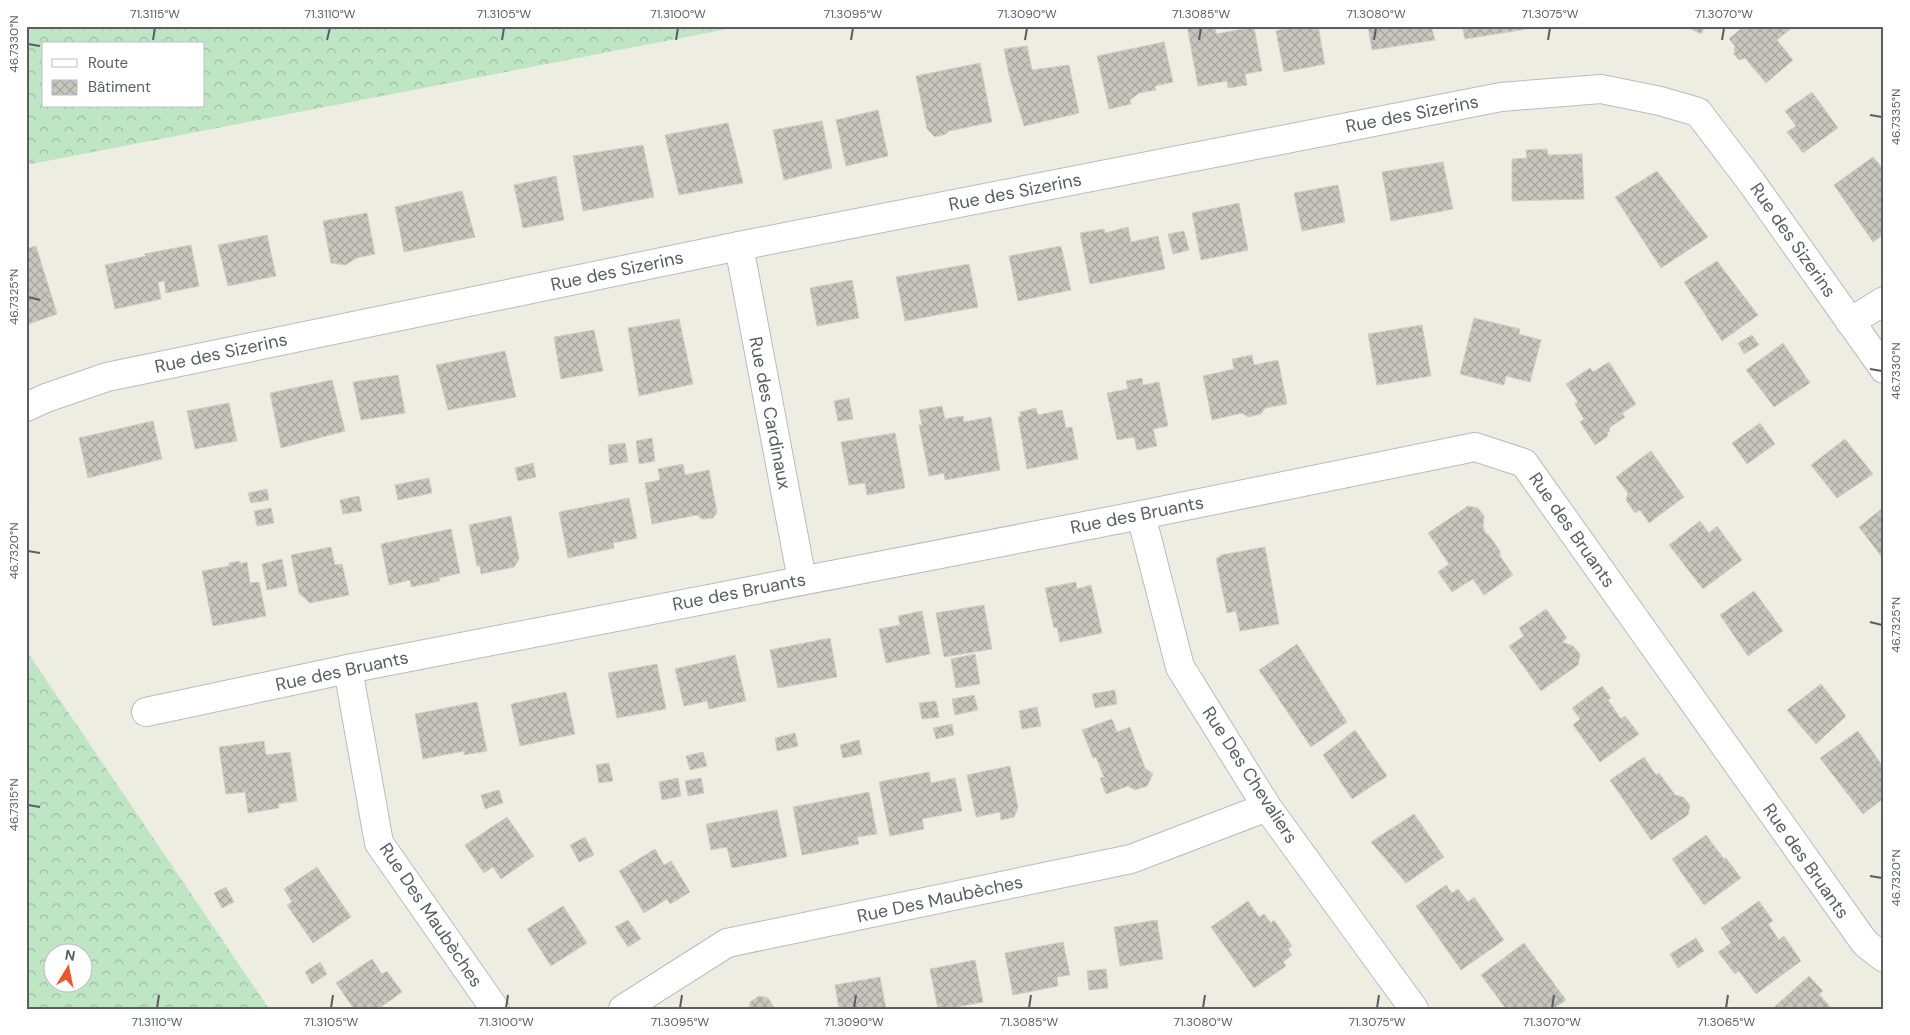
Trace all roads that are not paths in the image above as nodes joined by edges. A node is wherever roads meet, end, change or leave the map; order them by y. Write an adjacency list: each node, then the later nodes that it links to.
1 (739, 246): 3 (street, Rue des Sizerins); 5 (street, Rue des Sizerins); 7 (street, Rue des Cardinaux)
2 (1884, 301): 3 (street)
3 (1850, 322): 4 (street, Rue des Sizerins)
4 (1884, 369)
5 (26, 408)
6 (1141, 515): 7 (street, Rue des Bruants); 10 (street, Rue Des Chevaliers); 11 (street, Rue des Bruants)
7 (802, 580): 8 (street, Rue des Bruants)
8 (348, 669): 9 (street, Rue des Bruants); 12 (street, Rue Des Maubèches)
9 (146, 712)
10 (1267, 807): 13 (street, Rue Des Maubèches); 14 (street, Rue Des Chevaliers)
11 (1884, 958)
12 (495, 1009)
13 (623, 1009)
14 (1414, 1009)

